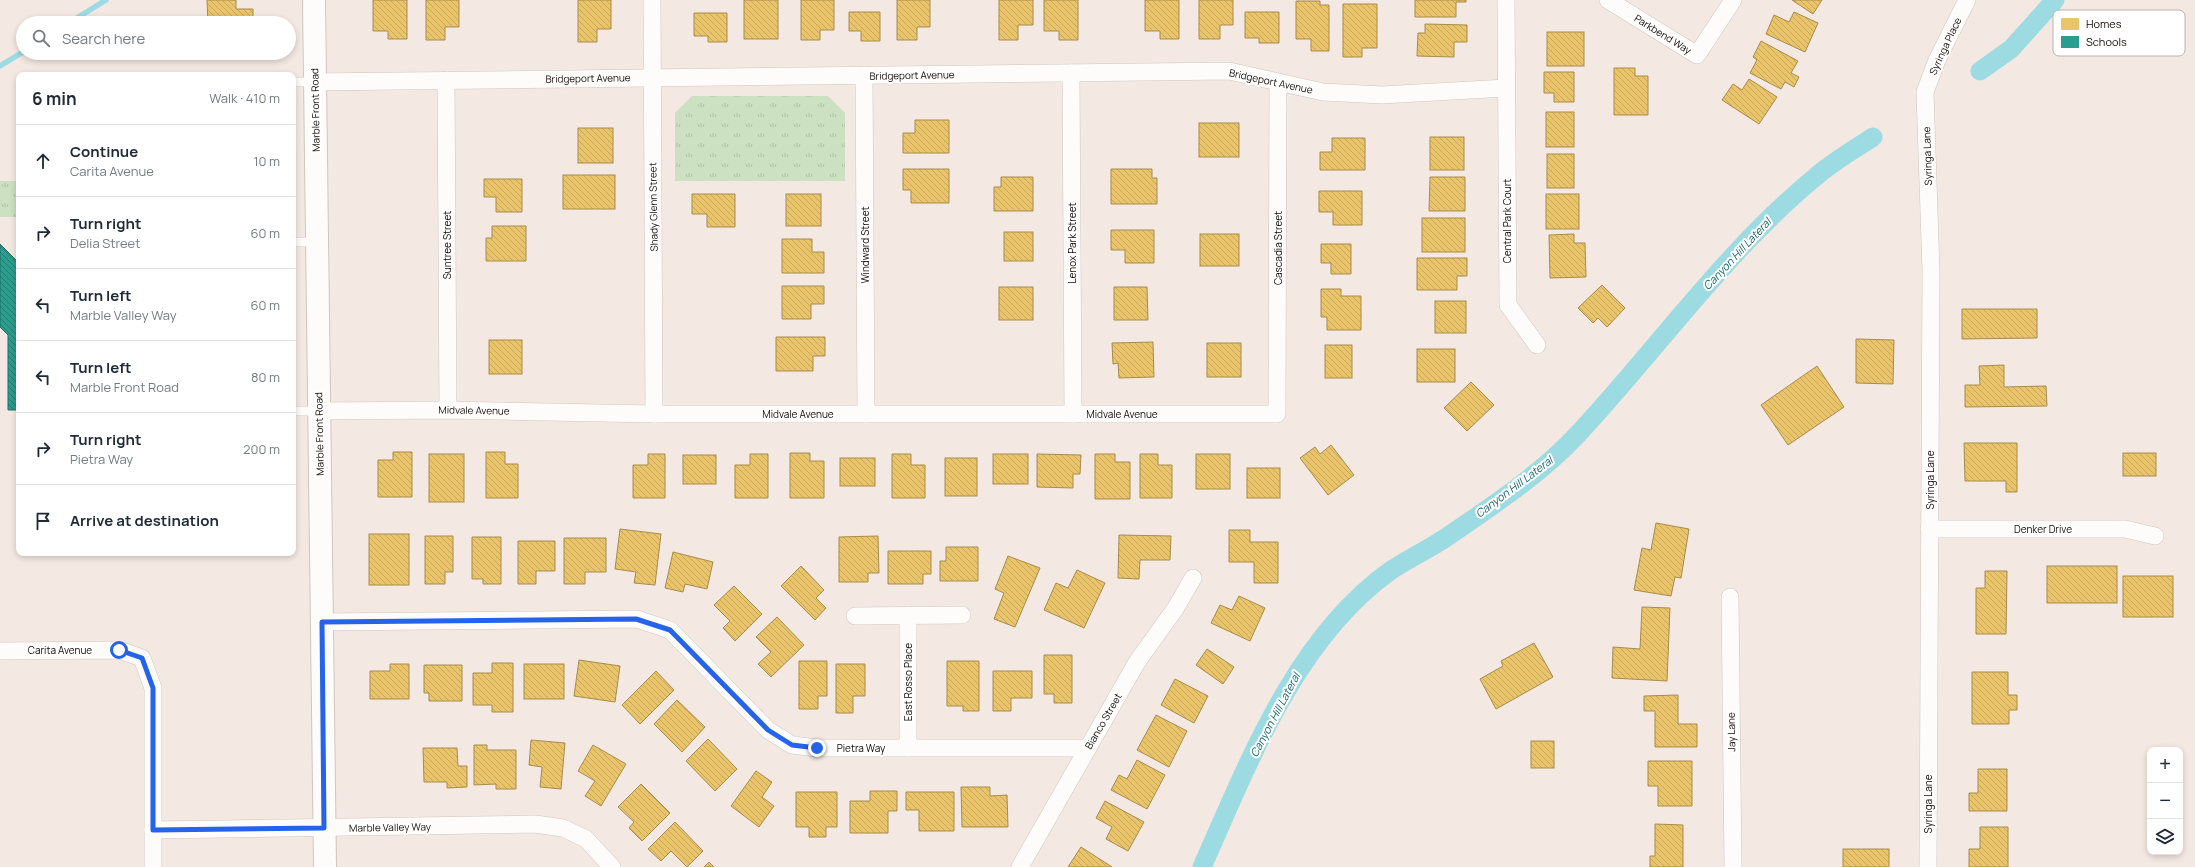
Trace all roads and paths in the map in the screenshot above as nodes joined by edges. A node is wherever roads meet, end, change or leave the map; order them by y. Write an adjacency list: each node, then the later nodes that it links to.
1 (314, 0): 12 (street, Marble Front Road)
2 (652, 0): 9 (street, Shady Glenn Street)
3 (1506, 0): 14 (street, Central Park Court)
4 (1608, 0): 5 (street, Parkbend Way)
5 (1733, 0)
6 (1967, 0): 15 (street, Syringa Place)
7 (1071, 73): 8 (street, Bridgeport Avenue); 13 (street, Bridgeport Avenue); 24 (street, Lenox Park Street)
8 (864, 75): 9 (street, Bridgeport Avenue); 23 (street, Windward Street)
9 (651, 78): 10 (street, Bridgeport Avenue); 22 (street, Shady Glenn Street)
10 (446, 80): 12 (street, Bridgeport Avenue); 19 (street, Suntree Street)
11 (296, 82): 12 (lane)
12 (314, 82): 17 (street, Marble Front Road)
13 (1278, 82): 14 (street, Bridgeport Avenue); 25 (street, Cascadia Street)
14 (1506, 88): 18 (street, Central Park Court)
15 (1925, 92): 26 (street, Syringa Lane)
16 (296, 242): 17 (lane)
17 (316, 242): 21 (street, Marble Front Road)
18 (1537, 345)
19 (448, 410): 21 (street, Midvale Avenue); 22 (street, Midvale Avenue)
20 (296, 411): 21 (lane)
21 (318, 411): 33 (street, Marble Front Road)
22 (654, 414): 23 (street, Midvale Avenue)
23 (866, 414): 24 (street, Midvale Avenue)
24 (1073, 414): 25 (street, Midvale Avenue)
25 (1277, 414)
26 (1929, 529): 27 (street, Denker Drive); 44 (street, Syringa Lane)
27 (2155, 536)
28 (1193, 578): 36 (street, Bianco Street)
29 (1730, 597): 43 (street, Jay Lane)
30 (908, 615): 31 (street); 32 (street); 35 (street, East Rosso Place)
31 (962, 615)
32 (855, 616)
33 (322, 622): 35 (street, Pietra Way); 37 (street, Marble Front Road)
34 (0, 651): 38 (street, Carita Avenue)
35 (908, 748): 36 (street, Pietra Way)
36 (1088, 748): 42 (street, Bianco Street)
37 (324, 828): 38 (street, Marble Valley Way); 40 (street, Marble Front Road); 41 (street, Marble Valley Way)
38 (153, 830): 39 (street)
39 (153, 867)
40 (325, 867)
41 (612, 867)
42 (1020, 867)
43 (1733, 867)
44 (1928, 867)

